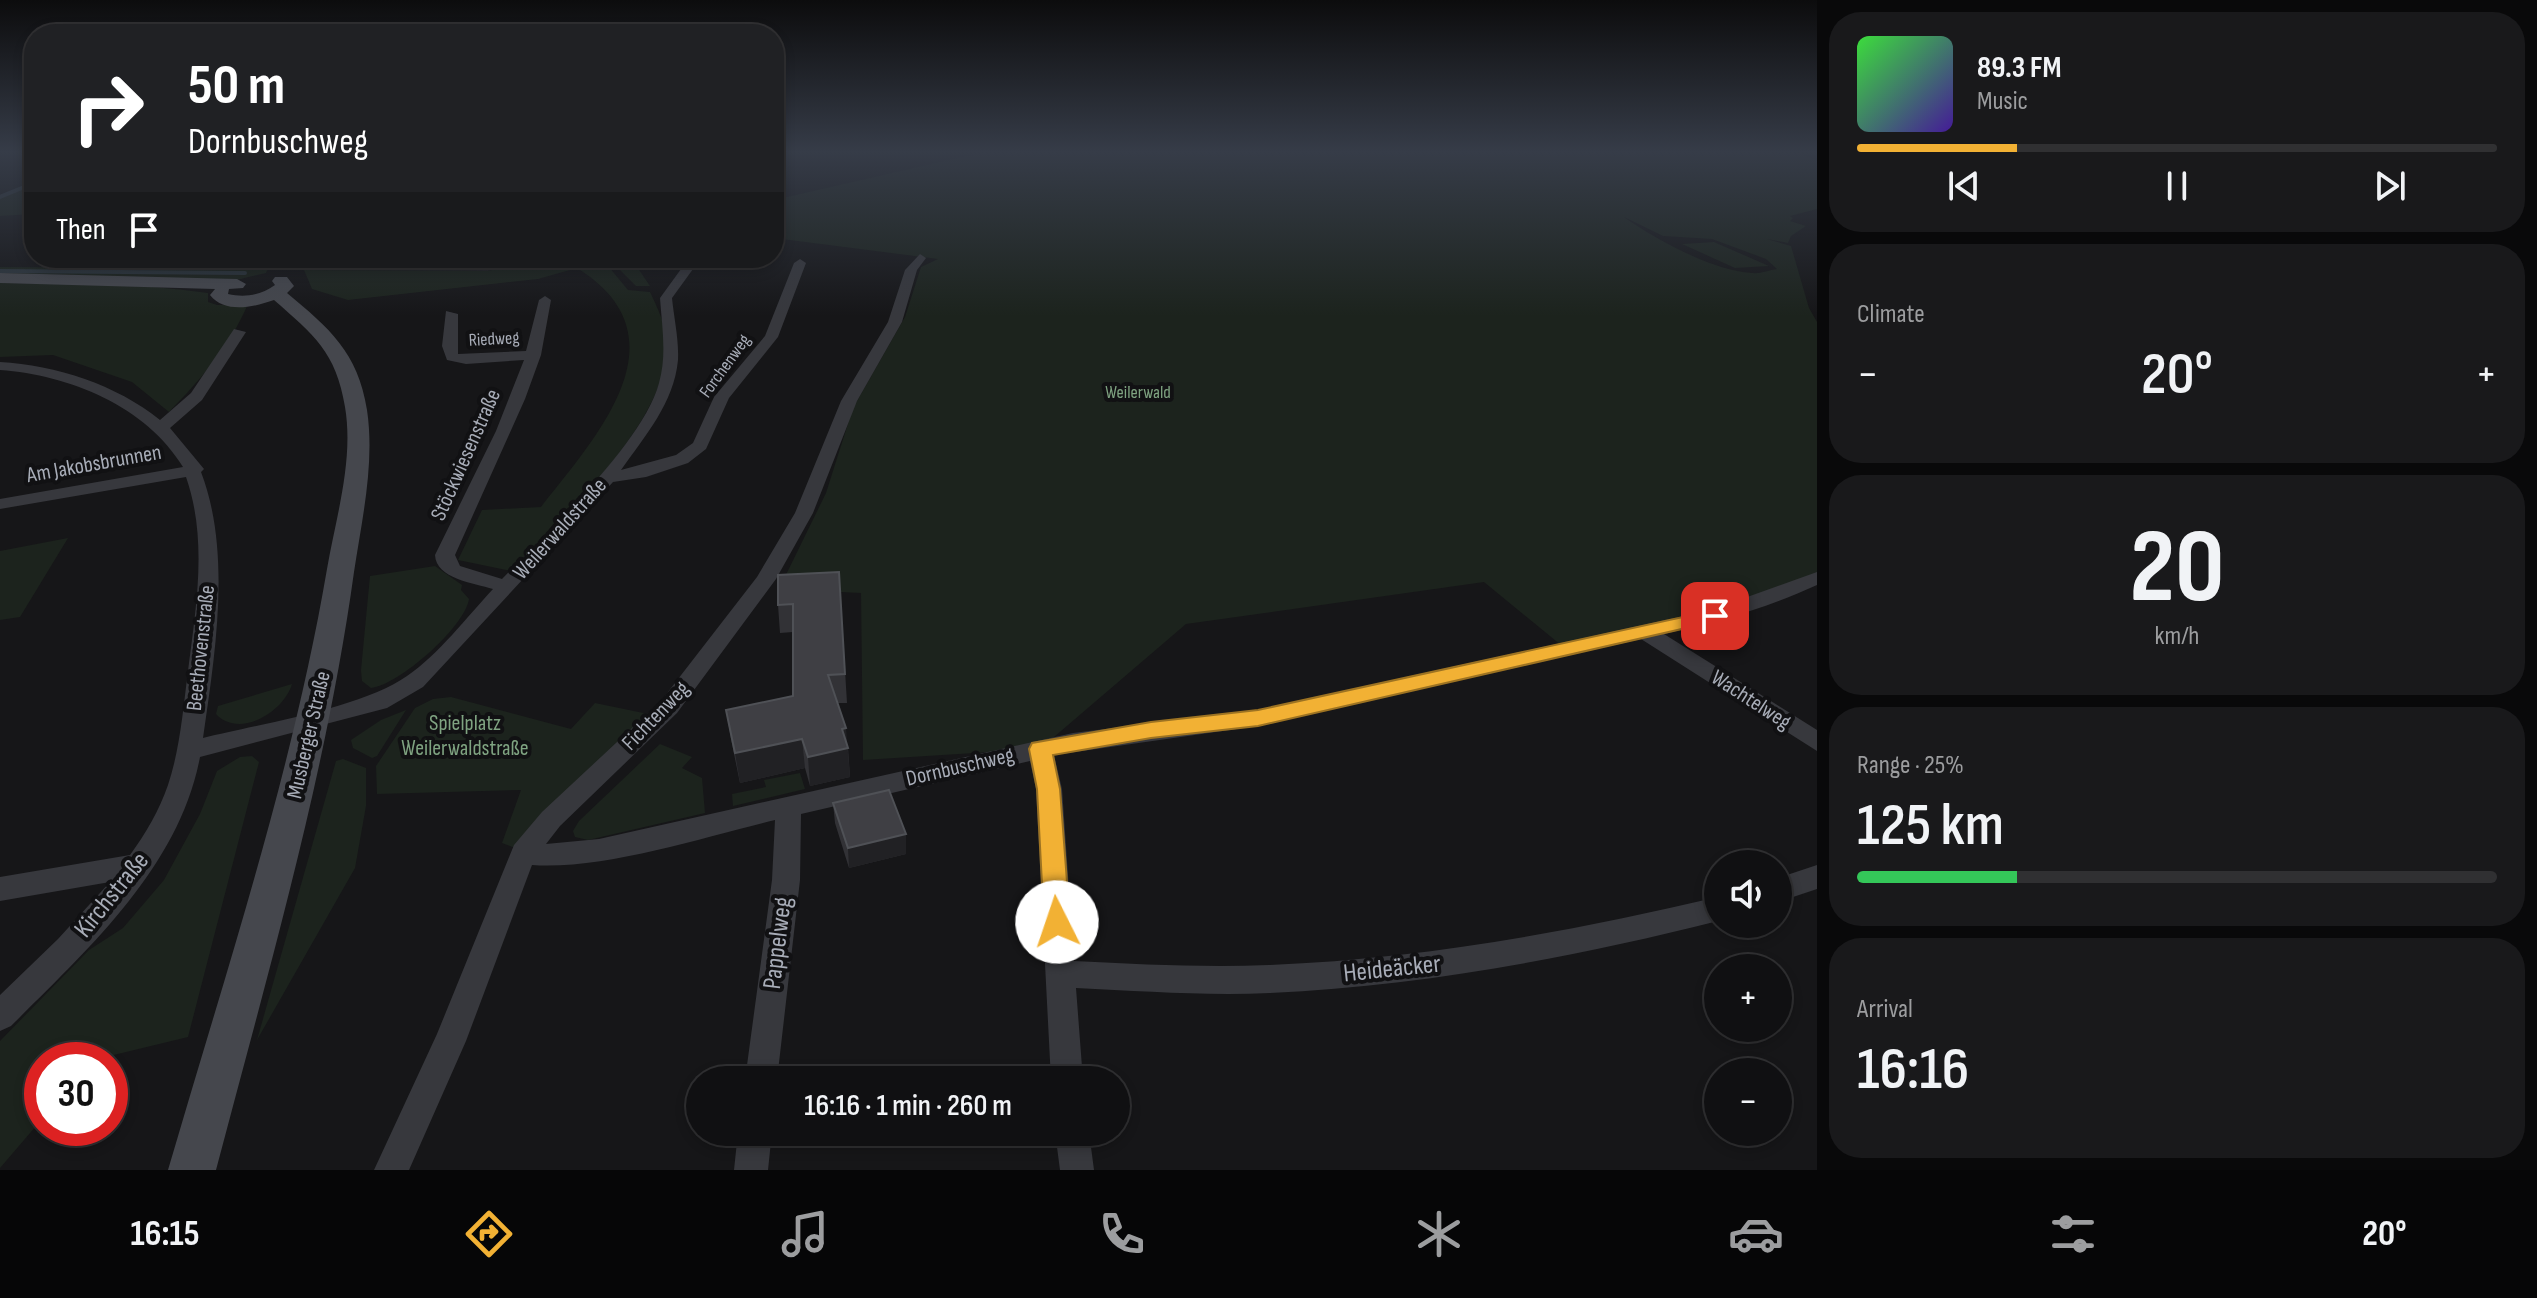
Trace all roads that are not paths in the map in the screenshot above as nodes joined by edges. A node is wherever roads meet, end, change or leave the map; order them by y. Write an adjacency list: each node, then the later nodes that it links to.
1 (920, 258): 25 (street, Fichtenweg)
2 (800, 263): 15 (street, Forchenweg)
3 (688, 268): 15 (street, Weilerwaldstraße)
4 (0, 278): 5 (main road)
5 (257, 283): 6 (main road); 6 (main road, Musberger Straße); 8 (main road, Musberger Straße)
6 (253, 300): 8 (main road, Musberger Straße)
7 (545, 300): 11 (street, Stöckwiesenstraße)
8 (295, 311): 20 (main road, Musberger Straße)
9 (451, 314): 11 (street, Riedweg)
10 (239, 332): 13 (street)
11 (534, 355): 18 (street, Stöckwiesenstraße)
12 (0, 366): 13 (street, Beethovenstraße)
13 (162, 426): 14 (street, Beethovenstraße)
14 (195, 469): 16 (street, Am Jakobsbrunnen); 23 (street, Beethovenstraße)
15 (608, 477): 18 (street, Weilerwaldstraße)
16 (0, 504)
17 (1817, 578): 19 (street, Dornbuschweg)
18 (507, 587): 20 (street, Weilerwaldstraße)
19 (1645, 632): 21 (street, Wachtelweg); 22 (street, Dornbuschweg)
20 (315, 719): 23 (street, Beethovenstraße); 37 (main road, Musberger Straße)
21 (1817, 742)
22 (1040, 749): 24 (street, Dornbuschweg); 31 (street)
23 (188, 751): 26 (street, Kirchstraße)
24 (788, 806): 25 (street, Dornbuschweg); 33 (street, Pappelweg)
25 (523, 853): 38 (street, Fichtenweg)
26 (140, 865): 29 (street); 32 (street, Kirchstraße)
27 (1817, 877): 28 (street)
28 (1792, 885)
29 (0, 889)
30 (1704, 912): 31 (street, Heideäcker)
31 (1061, 974): 34 (street)
32 (0, 1016)
33 (763, 1066)
34 (1066, 1066)
35 (754, 1146): 39 (street)
36 (1074, 1146): 40 (street)
37 (192, 1170)
38 (391, 1170)
39 (751, 1170)
40 (1077, 1170)

